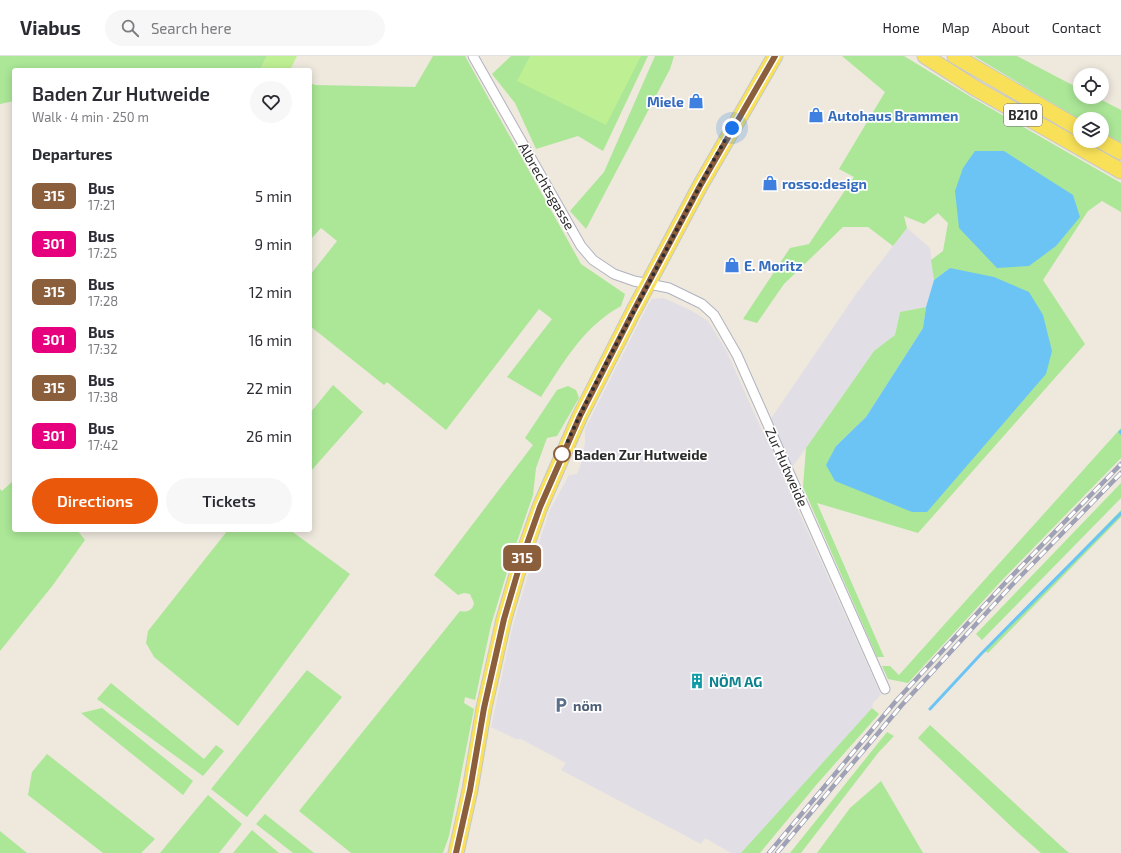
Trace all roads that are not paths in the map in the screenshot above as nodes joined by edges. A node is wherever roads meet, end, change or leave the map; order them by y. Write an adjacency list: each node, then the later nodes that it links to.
1 (473, 56): 11 (street, Albrechtsgasse)
2 (775, 56): 6 (main road)
3 (786, 56): 6 (main road)
4 (925, 56): 10 (main road, B210)
5 (956, 56): 7 (main road, B210)
6 (765, 73): 11 (main road)
7 (1073, 125)
8 (1109, 145): 9 (main road)
9 (1121, 152)
10 (1121, 171)
11 (649, 284): 12 (street, Zur Hutweide); 13 (main road)
12 (885, 689)
13 (456, 853)

